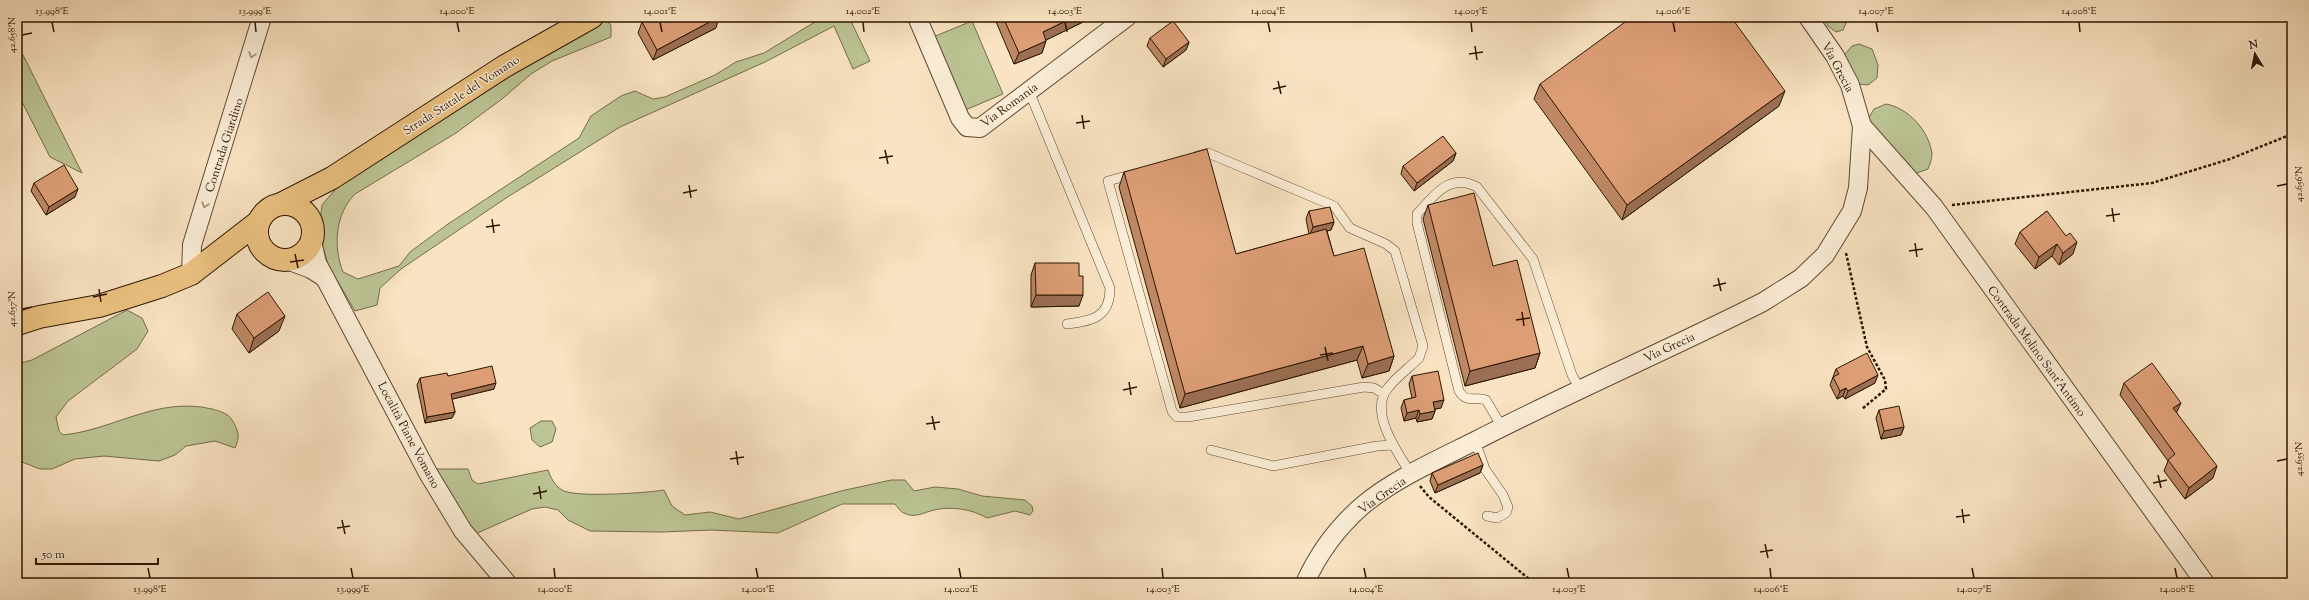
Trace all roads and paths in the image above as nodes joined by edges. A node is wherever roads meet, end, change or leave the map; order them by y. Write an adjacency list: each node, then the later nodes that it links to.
1 (262, 17): 20 (street, Contrada Giardino, one-way to 20)
2 (592, 17): 11 (main road, Strada Statale del Vomano)
3 (917, 17): 6 (street, Via Romania)
4 (1127, 17): 6 (street, Via Romania)
5 (1808, 17): 7 (street, Via Grecia)
6 (1029, 91): 23 (lane)
7 (1862, 126): 13 (street, Contrada Molino Sant'Antimo); 16 (street, Via Grecia)
8 (2292, 134): 13 (path)
9 (1185, 160): 25 (lane)
10 (1147, 170): 25 (lane)
11 (332, 178): 12 (main road, Strada Statale del Vomano); 15 (main road, Strada Statale del Vomano)
12 (282, 204): 14 (main road); 15 (main road)
13 (1934, 207): 36 (street, Contrada Molino Sant'Antimo)
14 (257, 223): 17 (main road); 18 (main road)
15 (312, 233): 19 (main road); 21 (street, Località Piane Vomano)
16 (1838, 236): 24 (street, Via Grecia); 26 (path)
17 (224, 250): 18 (main road); 20 (main road)
18 (262, 250): 19 (main road)
19 (288, 260): 21 (street)
20 (191, 274): 22 (main road)
21 (325, 278): 33 (street, Località Piane Vomano)
22 (17, 324)
23 (1067, 324)
24 (1580, 389): 27 (street, Via Grecia); 27 (lane)
25 (1384, 394): 29 (lane)
26 (1862, 410)
27 (1502, 427): 28 (street, Via Grecia)
28 (1475, 441): 31 (street, Via Grecia); 32 (lane)
29 (1393, 445): 30 (lane); 31 (lane)
30 (1212, 450)
31 (1411, 474): 34 (street, Via Grecia); 35 (path)
32 (1487, 516)
33 (507, 583)
34 (1305, 583)
35 (1534, 583)
36 (2205, 583)

